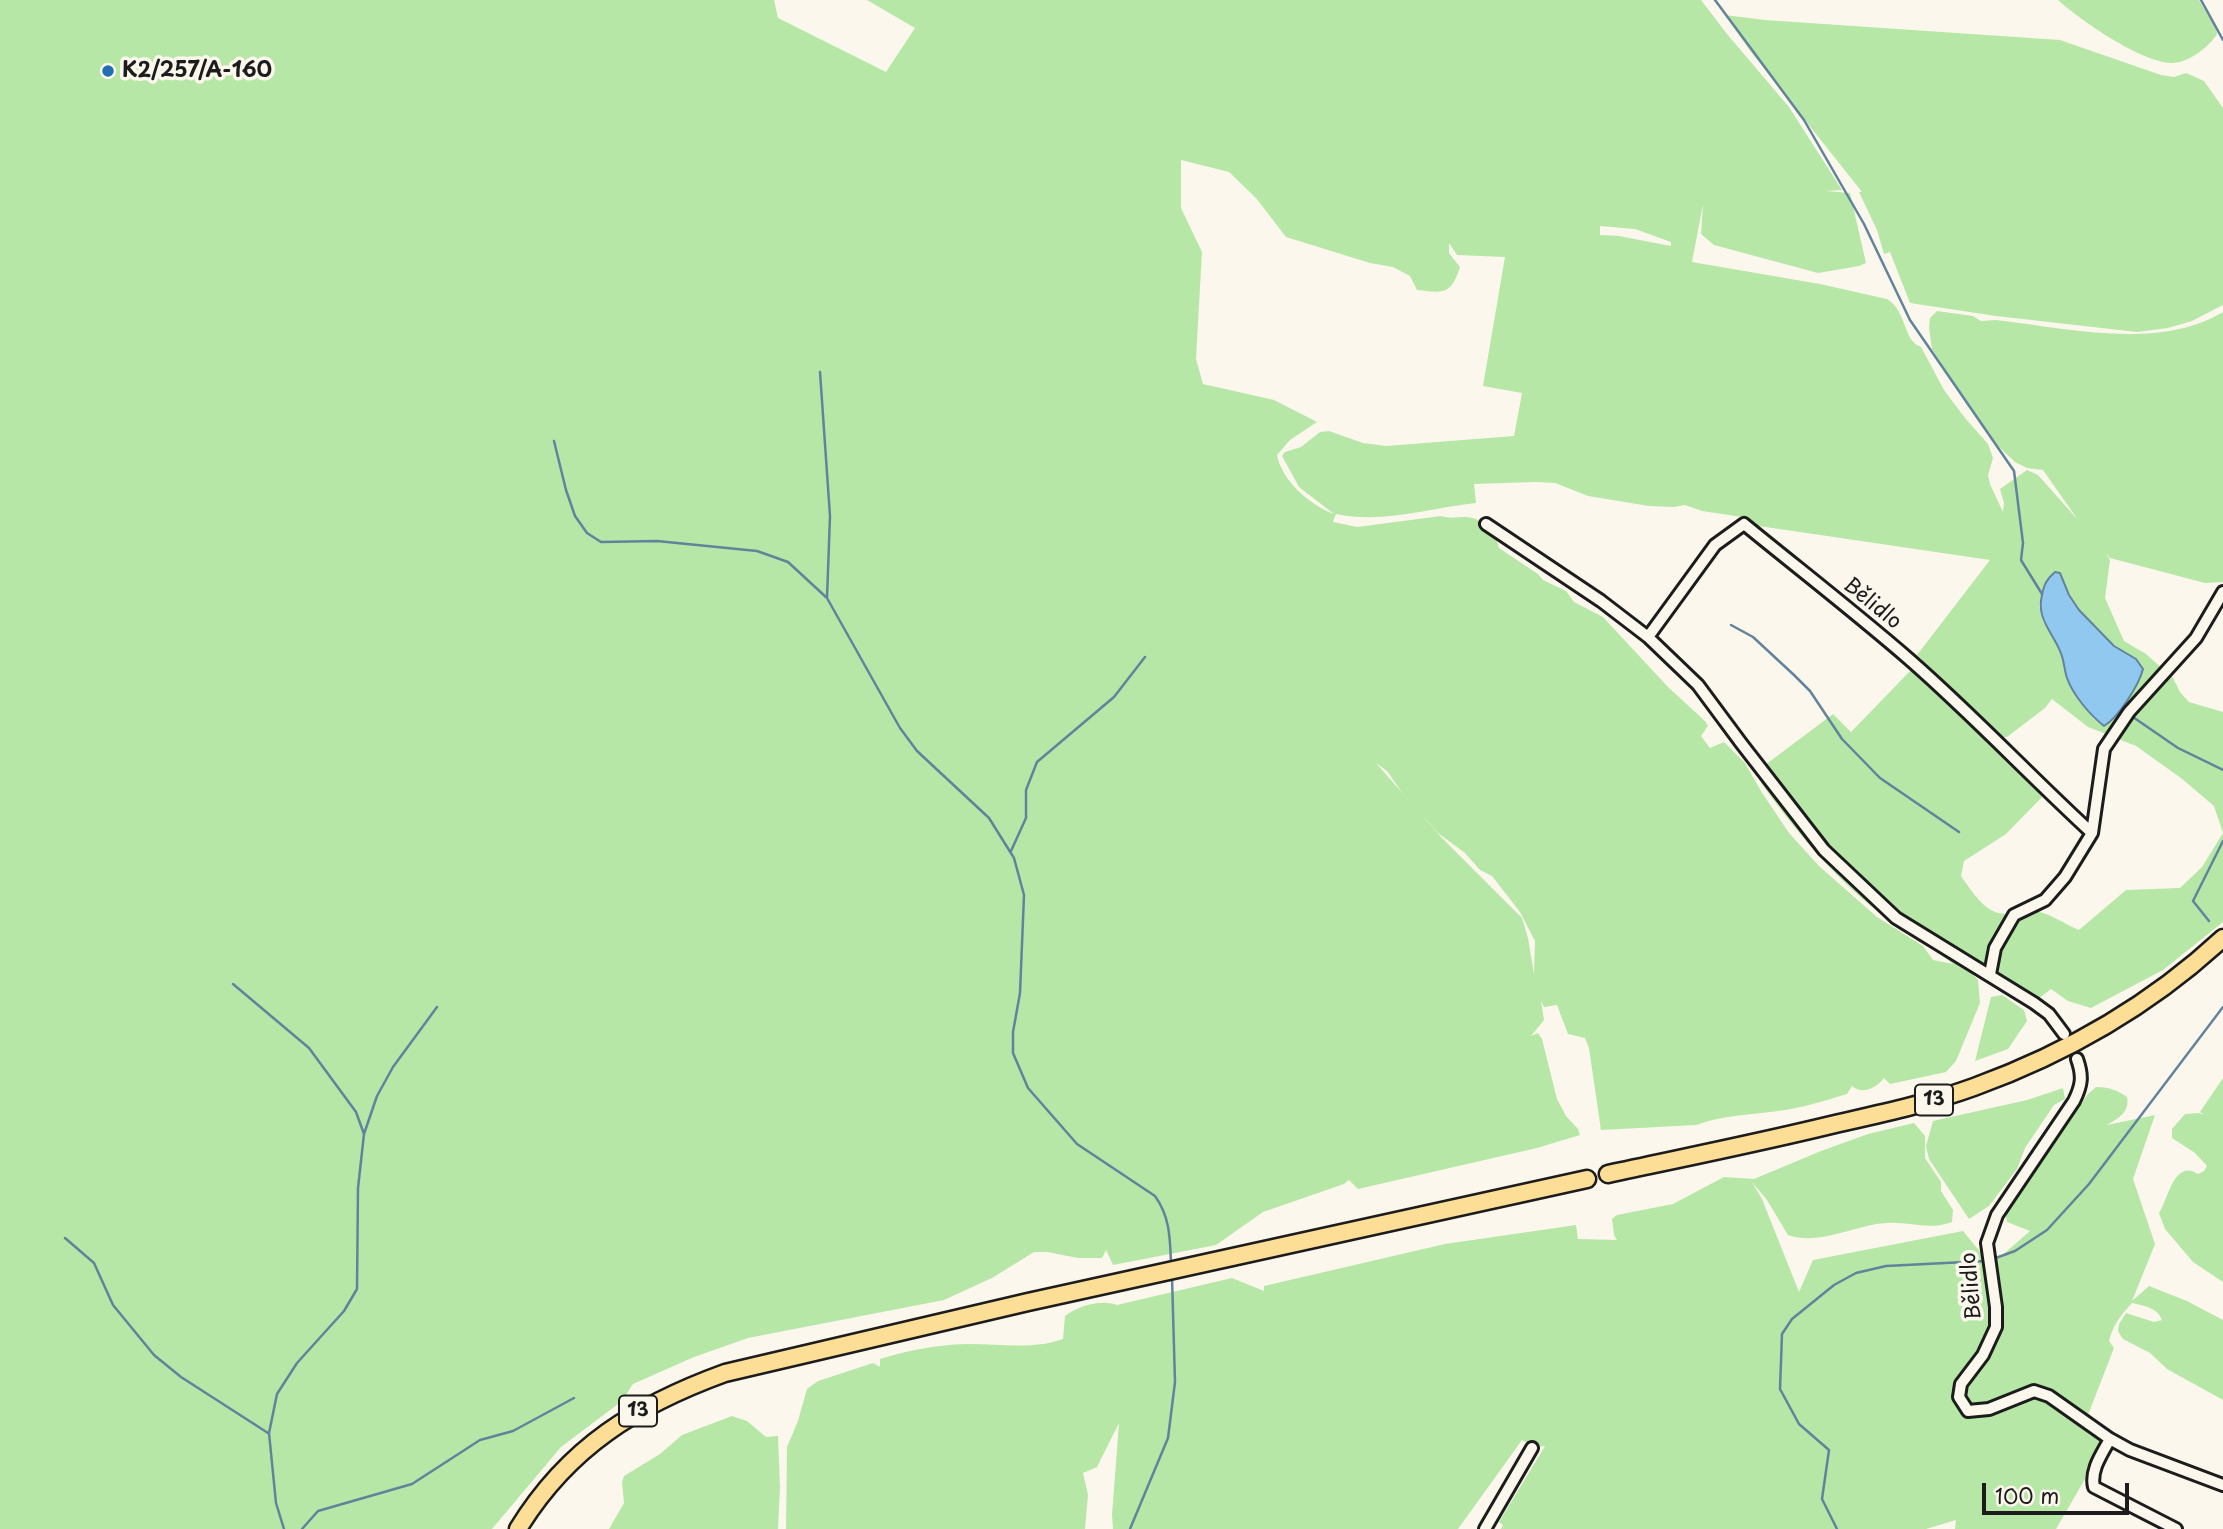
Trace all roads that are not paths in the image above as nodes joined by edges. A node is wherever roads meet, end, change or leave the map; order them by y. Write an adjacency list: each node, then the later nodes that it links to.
1 (1486, 524): 3 (street)
2 (2223, 592): 4 (street)
3 (1648, 637): 4 (street, Bělidlo); 6 (street)
4 (2092, 834): 6 (street)
5 (2223, 938): 9 (main road, 13)
6 (1990, 974): 7 (street)
7 (2064, 1034)
8 (2077, 1059): 11 (street, Bělidlo)
9 (1608, 1174)
10 (1587, 1179): 14 (main road, 13)
11 (2110, 1440): 13 (street, Bělidlo); 16 (street)
12 (1532, 1448): 15 (street)
13 (2223, 1485)
14 (518, 1529)
15 (1485, 1529)
16 (2176, 1529)

